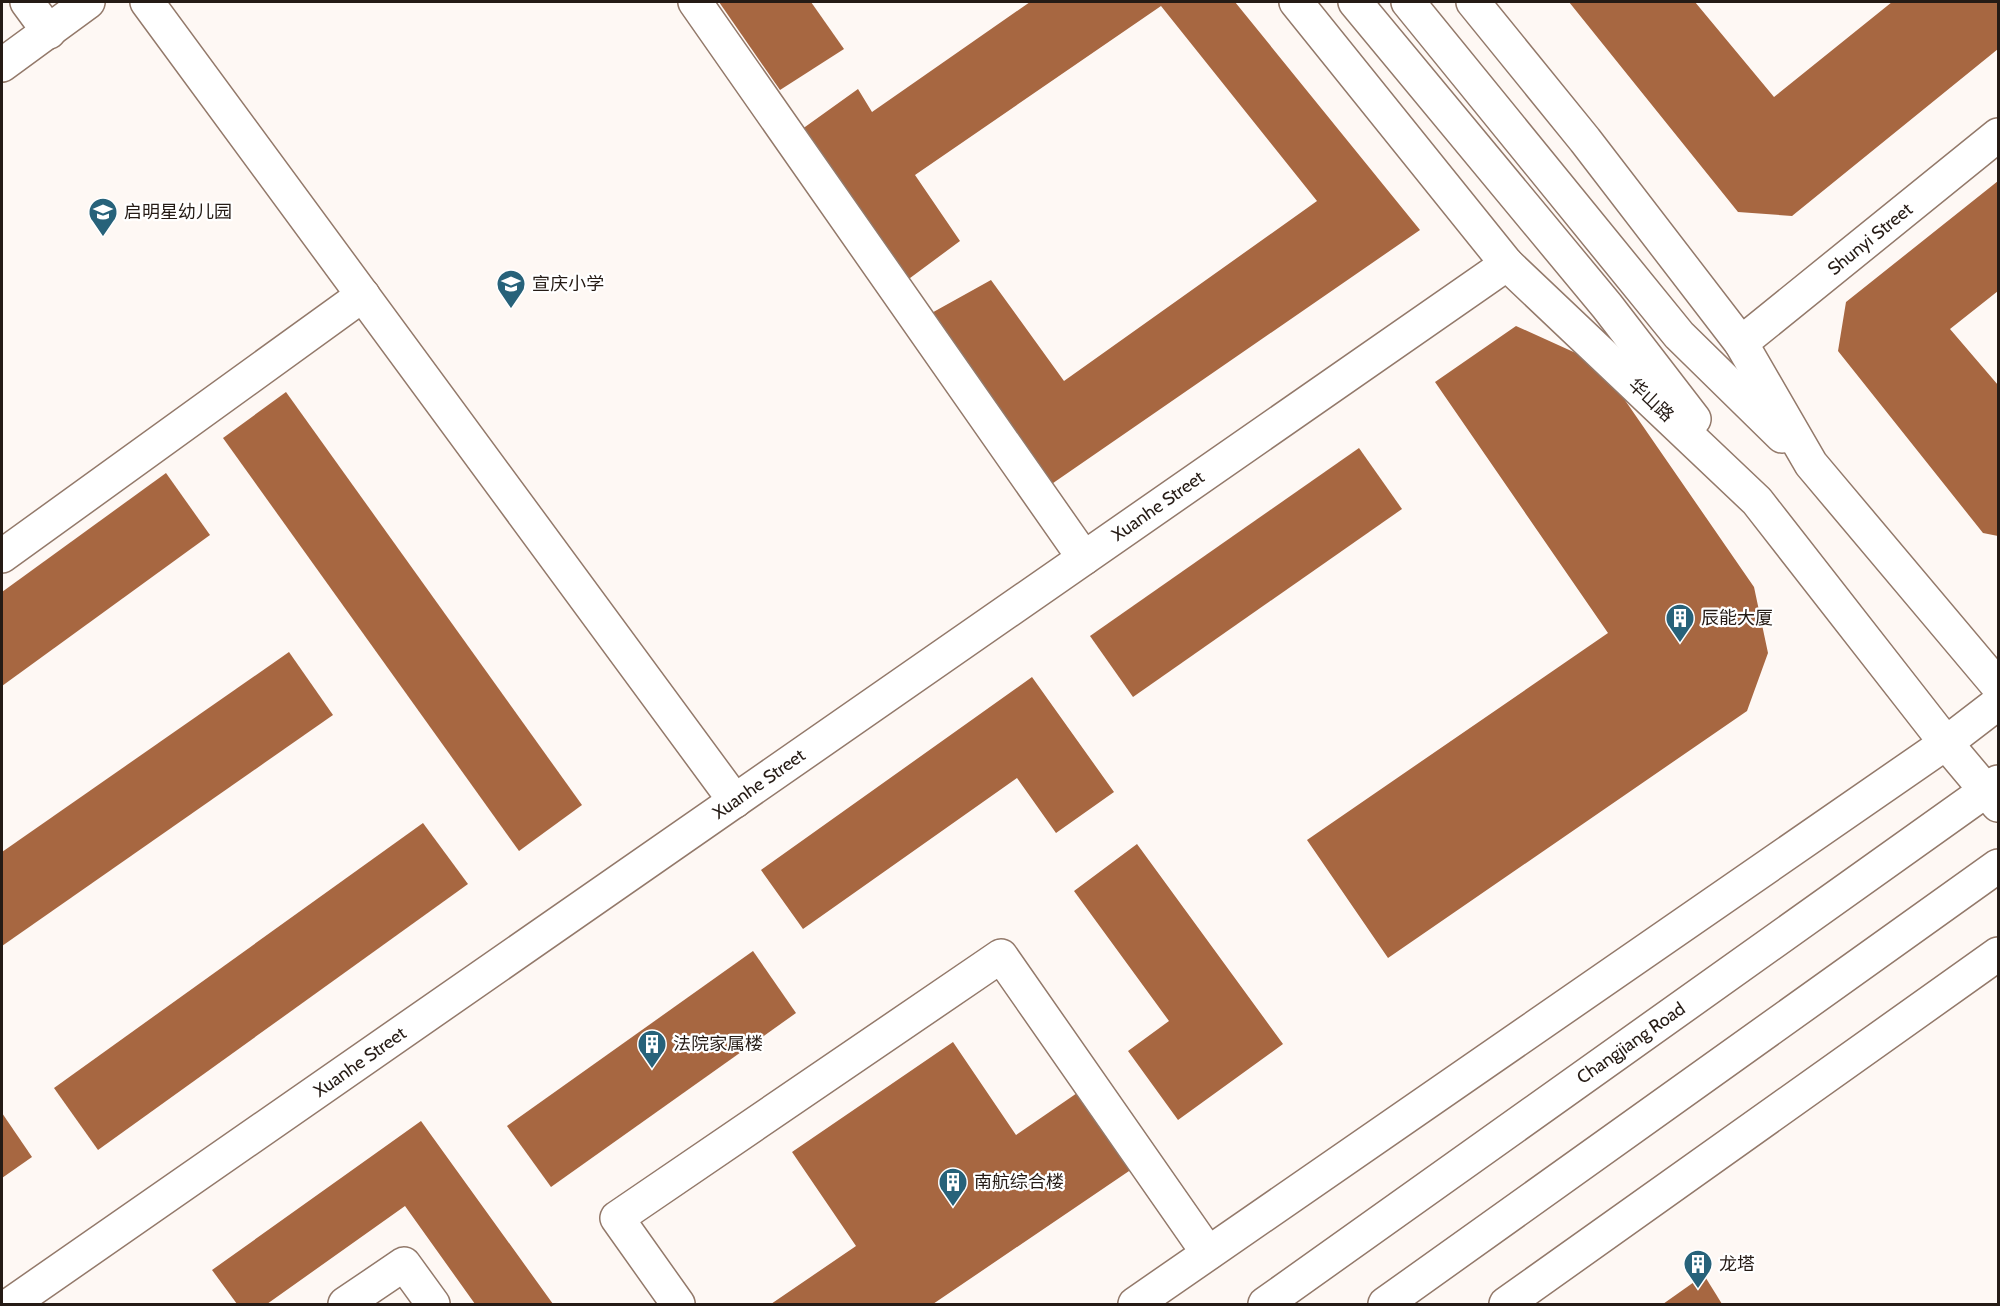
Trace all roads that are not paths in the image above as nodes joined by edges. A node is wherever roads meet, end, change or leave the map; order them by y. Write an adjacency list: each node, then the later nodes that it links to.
1 (27, 2): 9 (main road)
2 (88, 2): 9 (main road)
3 (147, 2): 13 (main road)
4 (695, 2): 18 (main road)
5 (1296, 2): 12 (main road, 华山路)
6 (1355, 2): 16 (main road)
7 (1408, 2): 15 (main road)
8 (1473, 2): 14 (main road)
9 (49, 32): 10 (main road)
10 (2, 65)
11 (1998, 135): 14 (main road, Shunyi Street)
12 (1507, 264): 16 (main road, 华山路); 18 (main road, Xuanhe Street)
13 (363, 295): 17 (main road); 23 (main road)
14 (1741, 343): 15 (main road)
15 (1812, 464): 19 (main road)
16 (1757, 501): 21 (main road, 华山路)
17 (2, 556)
18 (1084, 558): 23 (main road, Xuanhe Street)
19 (1998, 686)
20 (1998, 703): 21 (main road)
21 (1946, 742): 22 (main road, 华山路); 26 (main road)
22 (1994, 792): 32 (main road, Changjiang Road)
23 (735, 801): 27 (main road, Xuanhe Street)
24 (1998, 866): 33 (main road)
25 (1998, 954): 34 (main road)
26 (1208, 1253): 30 (main road); 31 (main road)
27 (11, 1305)
28 (345, 1305): 29 (main road)
29 (433, 1305)
30 (678, 1305)
31 (1135, 1305)
32 (1265, 1305)
33 (1385, 1305)
34 (1506, 1305)

